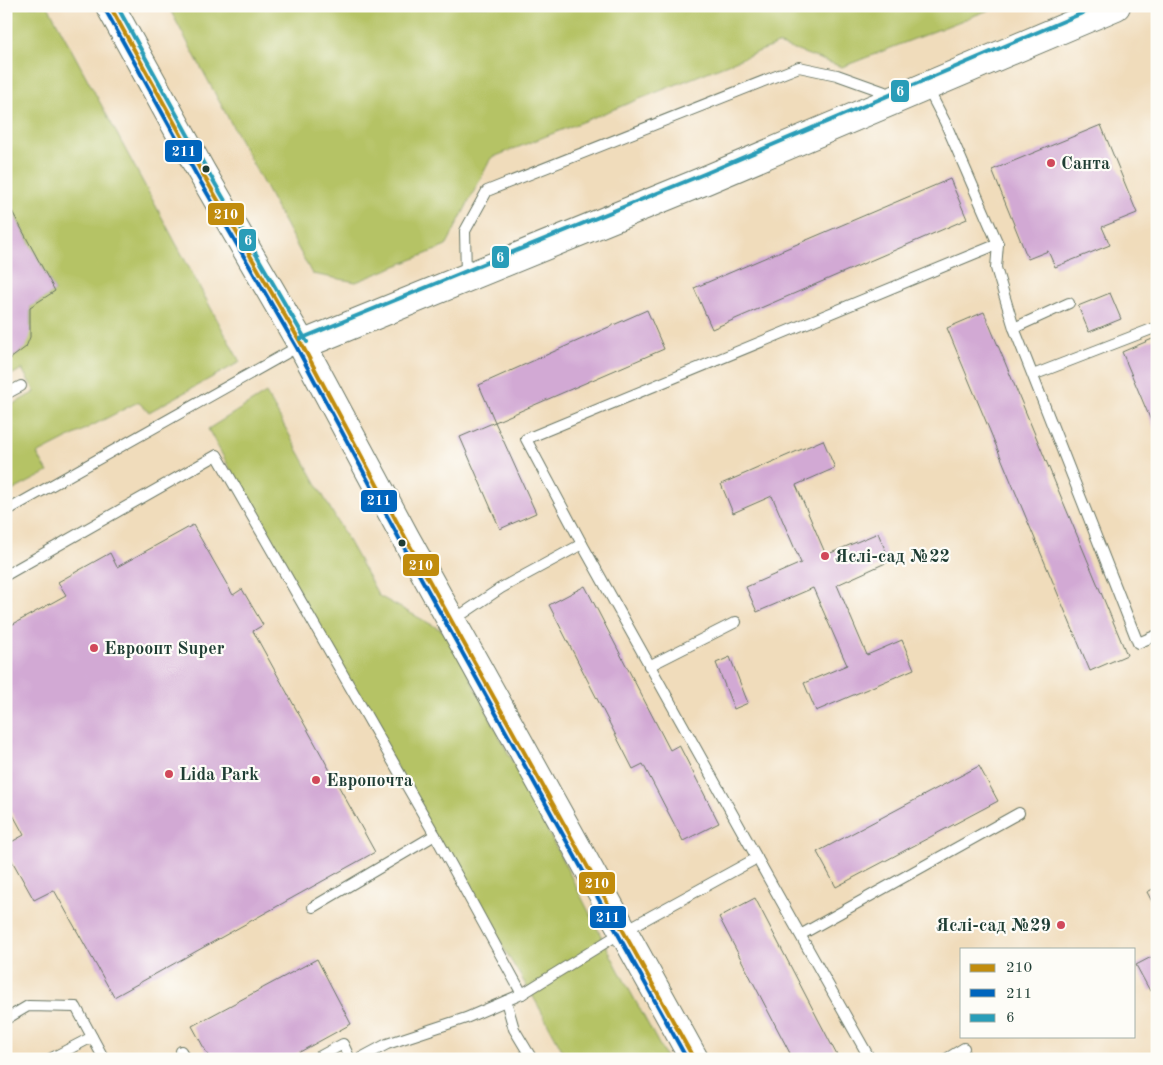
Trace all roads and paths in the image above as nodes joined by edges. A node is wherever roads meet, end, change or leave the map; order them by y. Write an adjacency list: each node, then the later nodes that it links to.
1 (110, 6): 10 (main road)
2 (1116, 6): 3 (main road)
3 (926, 85): 4 (main road); 5 (lane)
4 (898, 97): 6 (main road); 6 (lane)
5 (998, 244): 9 (lane); 15 (lane)
6 (466, 277): 10 (main road)
7 (1070, 303): 9 (lane)
8 (1157, 327): 11 (lane)
9 (1014, 328): 11 (lane)
10 (302, 345): 14 (lane); 17 (main road)
11 (1033, 375): 19 (lane)
12 (21, 386): 13 (lane)
13 (6, 394)
14 (6, 511)
15 (582, 544): 17 (lane); 20 (lane)
16 (6, 575): 22 (lane)
17 (452, 621): 25 (main road)
18 (736, 622): 20 (lane)
19 (1157, 635)
20 (649, 666): 23 (lane)
21 (1019, 813): 26 (lane)
22 (434, 835): 24 (lane); 27 (lane)
23 (757, 858): 25 (lane); 26 (lane)
24 (313, 907)
25 (624, 931): 27 (lane); 38 (main road)
26 (802, 934): 39 (lane)
27 (522, 994): 28 (lane)
28 (506, 1001): 36 (lane); 37 (lane)
29 (6, 1019): 30 (lane)
30 (92, 1037): 32 (lane); 33 (lane)
31 (964, 1048): 40 (lane)
32 (50, 1059)
33 (104, 1059)
34 (315, 1059): 35 (lane)
35 (350, 1059)
36 (359, 1059)
37 (532, 1059)
38 (694, 1059)
39 (870, 1059)
40 (946, 1059)

